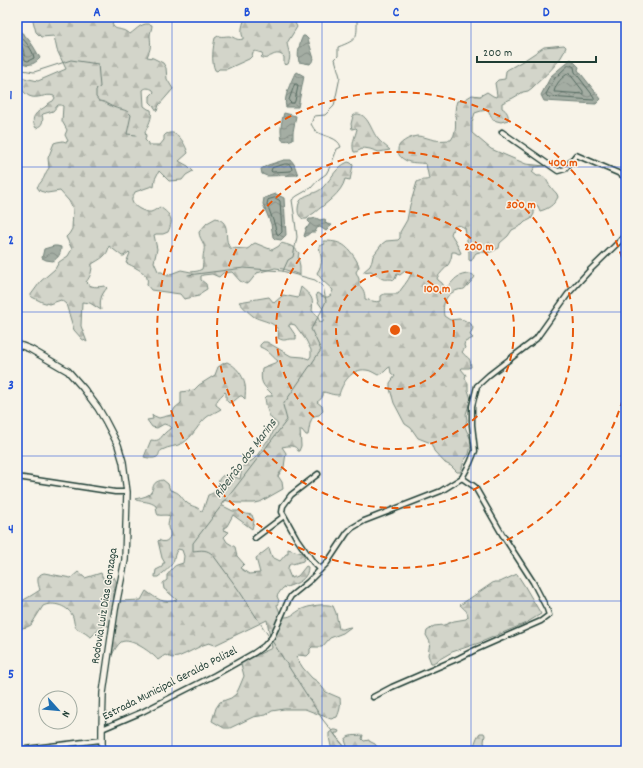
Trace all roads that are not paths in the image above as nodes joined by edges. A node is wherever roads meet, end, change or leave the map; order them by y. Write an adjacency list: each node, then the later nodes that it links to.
1 (502, 132): 2 (street)
2 (626, 177)
3 (626, 236): 7 (street)
4 (17, 344): 8 (main road, Rodovia Luiz Dias Gonzaga)
5 (318, 474): 9 (street)
6 (17, 477): 8 (street)
7 (462, 478): 11 (street, Estrada Municipal Geraldo Polizel); 12 (street)
8 (127, 492): 13 (main road, Rodovia Luiz Dias Gonzaga)
9 (284, 516): 10 (street); 11 (street)
10 (256, 538)
11 (320, 569): 13 (street, Estrada Municipal Geraldo Polizel)
12 (373, 697)
13 (102, 729): 14 (main road, Rodovia Luiz Dias Gonzaga)
14 (101, 740): 15 (street); 16 (main road, Rodovia Luiz Dias Gonzaga)
15 (17, 750)
16 (102, 751)

